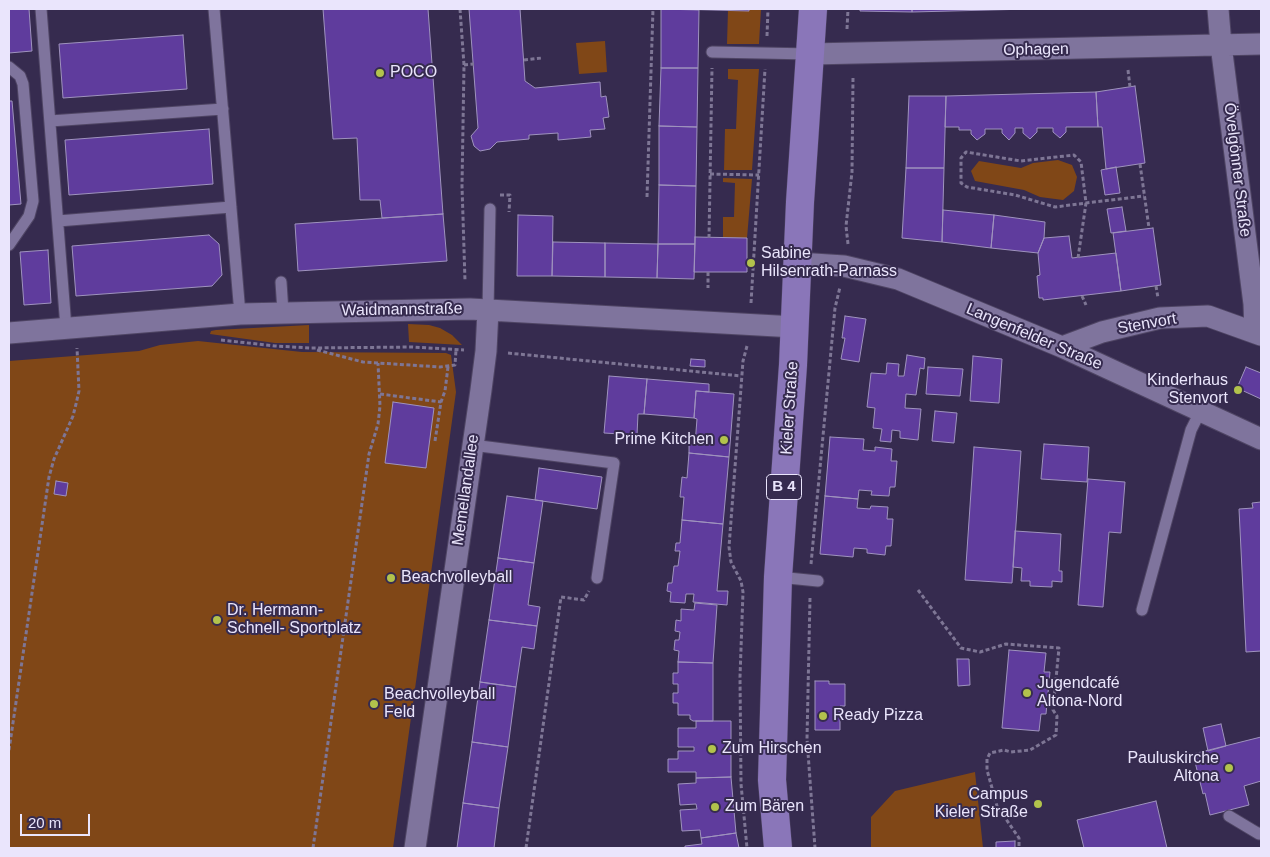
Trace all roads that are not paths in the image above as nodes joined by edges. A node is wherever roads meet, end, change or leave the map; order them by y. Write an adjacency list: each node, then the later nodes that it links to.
1 (41, 9): 11 (lane)
2 (214, 9): 10 (lane)
3 (1218, 9): 6 (street, Övelgönner Straße)
4 (811, 15): 8 (main road, Kieler Straße / B 4)
5 (1261, 44): 6 (street, Ophagen)
6 (1221, 45): 8 (street, Ophagen); 24 (street, Övelgönner Straße)
7 (712, 52): 8 (lane)
8 (811, 54): 16 (main road, Kieler Straße / B 4)
9 (9, 67): 15 (lane)
10 (223, 108): 11 (lane); 12 (lane)
11 (50, 121): 14 (lane)
12 (231, 207): 14 (lane); 20 (lane)
13 (490, 208): 18 (lane)
14 (58, 221): 22 (lane)
15 (9, 245)
16 (798, 263): 21 (main road, Kieler Straße / B 4); 25 (street, Langenfelder Straße)
17 (281, 282): 19 (lane)
18 (488, 310): 19 (street, Waidmannstraße); 21 (street, Waidmannstraße); 28 (street, Memellandallee)
19 (283, 312): 20 (street, Waidmannstraße)
20 (240, 314): 22 (street, Waidmannstraße)
21 (795, 327): 29 (main road, Kieler Straße / B 4)
22 (70, 328): 23 (street, Waidmannstraße)
23 (9, 333)
24 (1258, 334): 25 (street, Stenvort)
25 (1062, 347): 26 (street, Langenfelder Straße)
26 (1200, 412): 27 (street, Langenfelder Straße); 32 (lane)
27 (1261, 439)
28 (472, 445): 30 (lane); 35 (street, Memellandallee)
29 (778, 577): 31 (lane); 36 (main road, Kieler Straße / B 4)
30 (597, 578)
31 (818, 581)
32 (1142, 610)
33 (1229, 816): 34 (lane)
34 (1261, 833)
35 (415, 848)
36 (778, 848)

